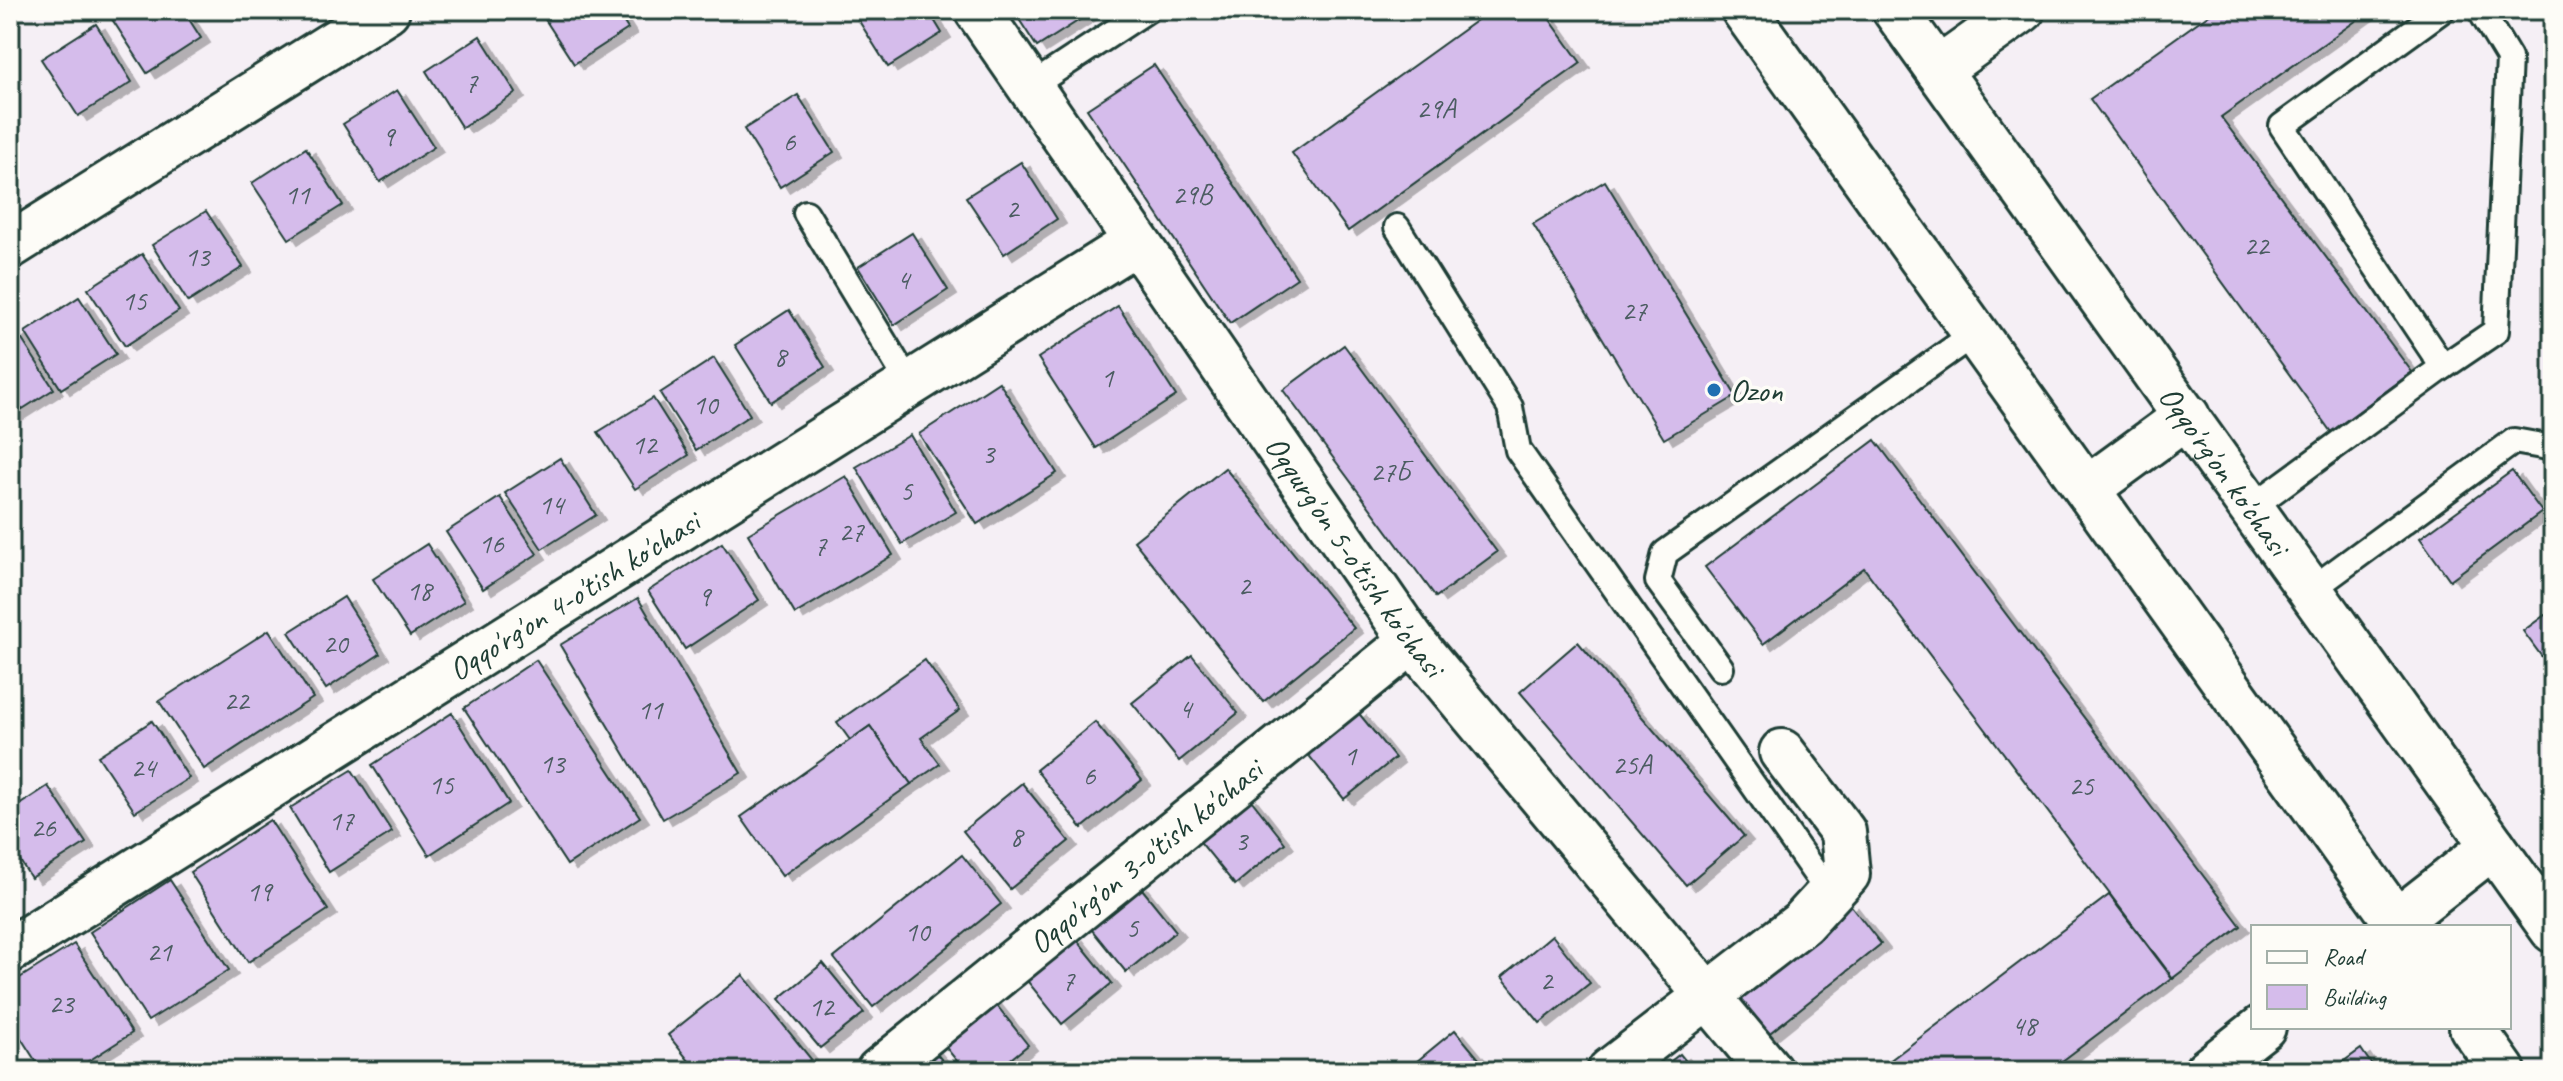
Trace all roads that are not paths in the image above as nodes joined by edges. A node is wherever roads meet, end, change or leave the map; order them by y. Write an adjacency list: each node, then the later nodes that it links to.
1 (387, 10): 14 (street)
2 (977, 10): 10 (street, Oqqurg'on 5-o'tish ko'chasi)
3 (1147, 10): 10 (lane)
4 (1744, 10): 15 (street)
5 (1895, 10): 9 (street, Oqqo'rg'on ko'chasi)
6 (2022, 10): 9 (street)
7 (2442, 10): 16 (lane)
8 (2480, 10): 16 (lane)
9 (1938, 70): 18 (street, Oqqo'rg'on ko'chasi)
10 (1030, 87): 13 (street, Oqqurg'on 5-o'tish ko'chasi)
11 (806, 213): 17 (lane)
12 (1397, 227): 27 (lane)
13 (1136, 242): 17 (street, Oqqo'rg'on 4-o'tish ko'chasi); 23 (street, Oqqurg'on 5-o'tish ko'chasi)
14 (10, 246)
15 (1975, 333): 20 (street); 24 (lane)
16 (2443, 367): 21 (lane)
17 (910, 385): 30 (street, Oqqo'rg'on 4-o'tish ko'chasi)
18 (2187, 416): 20 (street); 21 (street, Oqqo'rg'on ko'chasi)
19 (2553, 448): 22 (lane)
20 (2087, 489): 28 (street)
21 (2252, 507): 22 (street, Oqqo'rg'on ko'chasi)
22 (2311, 590): 26 (street, Oqqo'rg'on ko'chasi)
23 (1412, 641): 31 (street, Oqqurg'on 5-o'tish ko'chasi); 34 (street, Oqqo'rg'on 3-o'tish ko'chasi)
24 (1721, 668)
25 (1782, 752): 27 (street)
26 (2493, 846): 28 (street); 29 (street, Oqqo'rg'on ko'chasi)
27 (1829, 893): 31 (street)
28 (2395, 925)
29 (2553, 930)
30 (10, 950)
31 (1707, 995): 35 (street); 36 (street, Oqqurg'on 5-o'tish ko'chasi)
32 (2260, 1029): 37 (street)
33 (2473, 1029): 38 (street)
34 (879, 1071)
35 (1610, 1071)
36 (1770, 1071)
37 (2207, 1071)
38 (2503, 1071)

